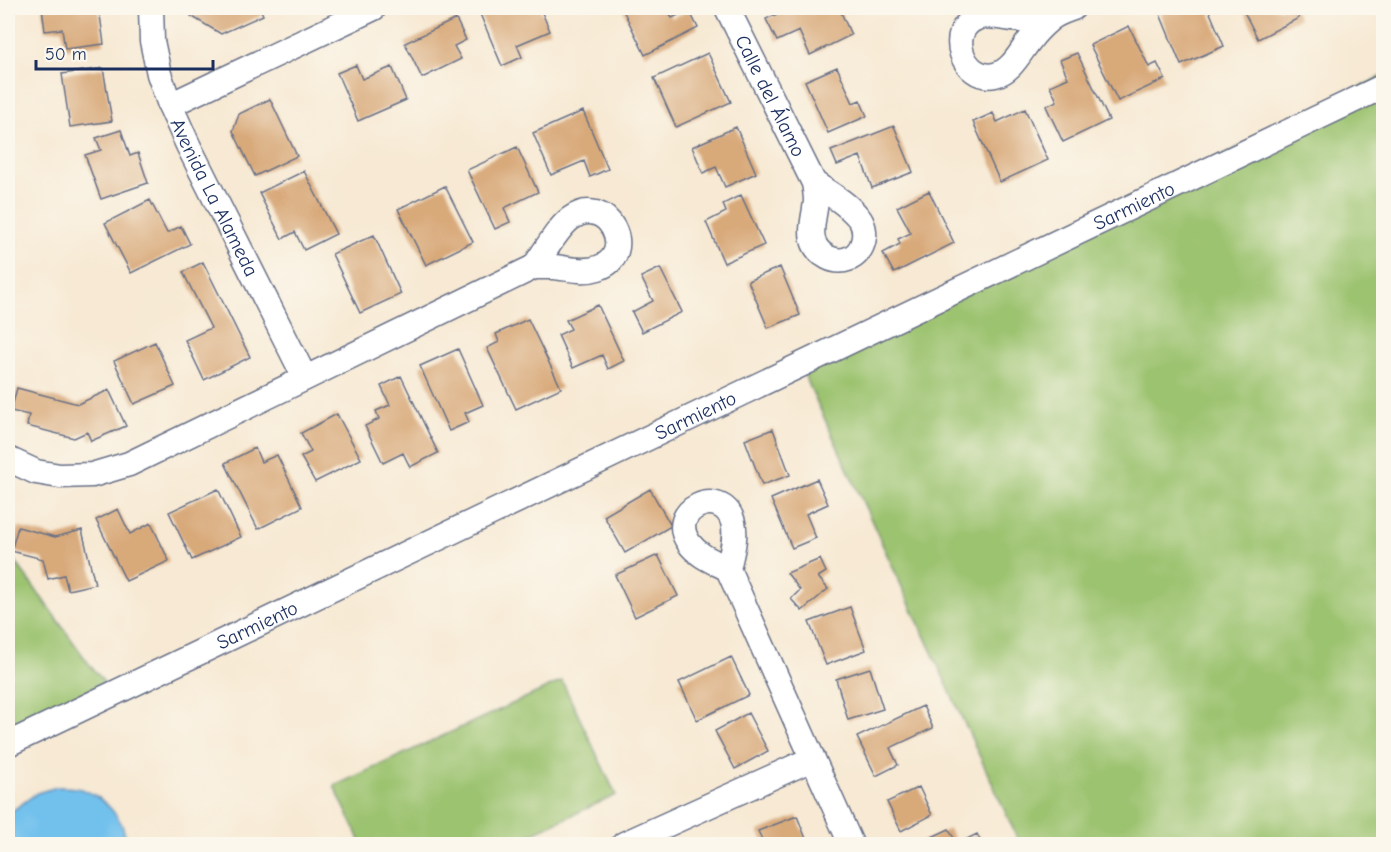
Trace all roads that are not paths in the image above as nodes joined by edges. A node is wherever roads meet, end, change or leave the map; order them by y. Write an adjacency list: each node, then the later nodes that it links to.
1 (151, 8): 7 (street, Avenida La Alameda)
2 (374, 8): 7 (street)
3 (727, 8): 8 (street, Calle del Álamo)
4 (1073, 8): 5 (street)
5 (1050, 18)
6 (1383, 86): 13 (street, Sarmiento)
7 (170, 105): 10 (street, Avenida La Alameda)
8 (814, 183)
9 (534, 267): 10 (street)
10 (305, 378): 11 (street)
11 (8, 459)
12 (728, 569): 14 (street)
13 (8, 744)
14 (812, 759): 15 (street); 16 (street)
15 (624, 844)
16 (851, 844)

